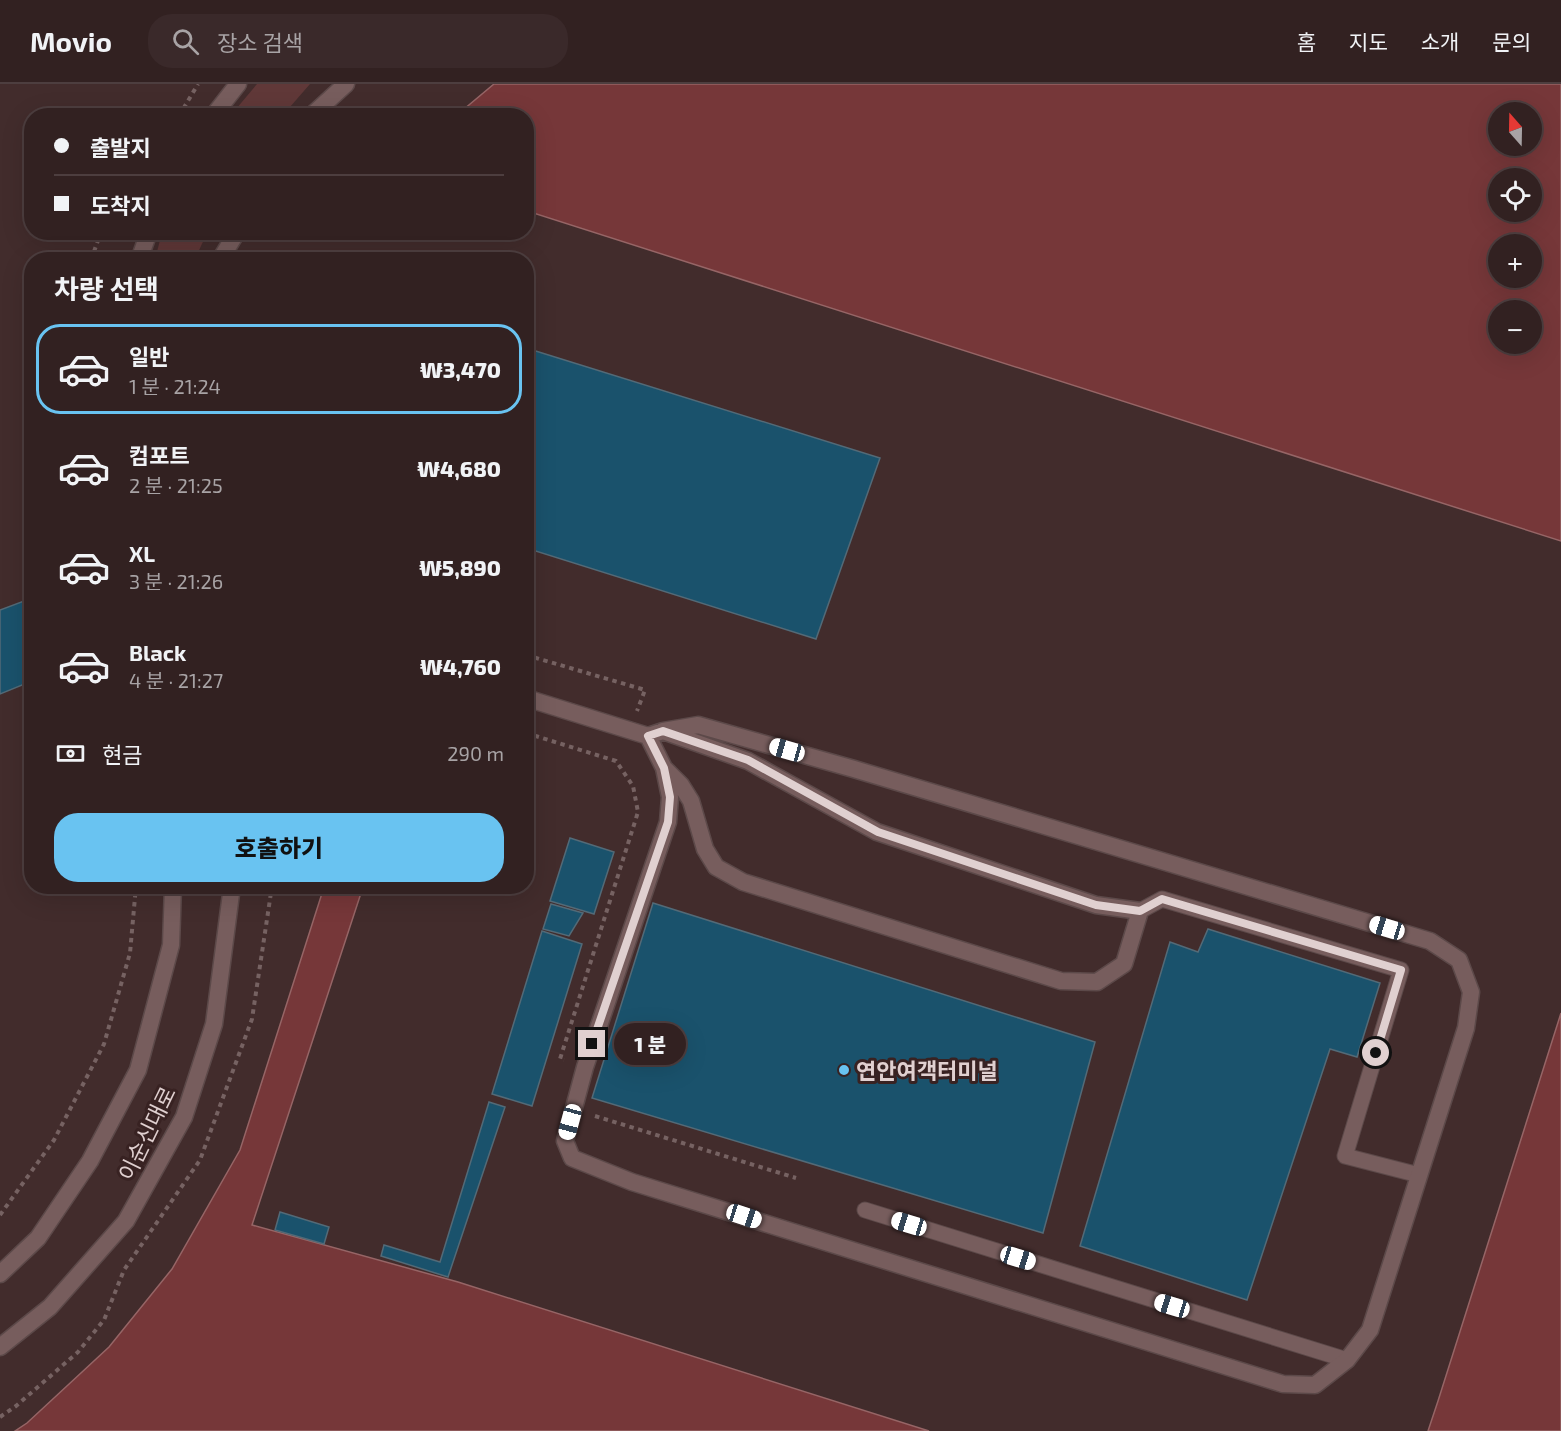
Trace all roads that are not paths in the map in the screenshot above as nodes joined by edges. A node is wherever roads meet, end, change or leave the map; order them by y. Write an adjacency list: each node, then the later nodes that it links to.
1 (238, 84): 3 (street)
2 (346, 84): 4 (street)
3 (219, 108)
4 (320, 108)
5 (534, 700): 6 (street)
6 (656, 733): 7 (street); 10 (street); 11 (street)
7 (664, 768): 10 (street); 15 (street)
8 (173, 894): 13 (street, 이순신대로)
9 (231, 894): 14 (street, 이순신대로)
10 (1140, 911): 11 (lane)
11 (1419, 1175): 15 (street)
12 (865, 1210): 15 (lane)
13 (0, 1274)
14 (0, 1347)
15 (1347, 1360)

